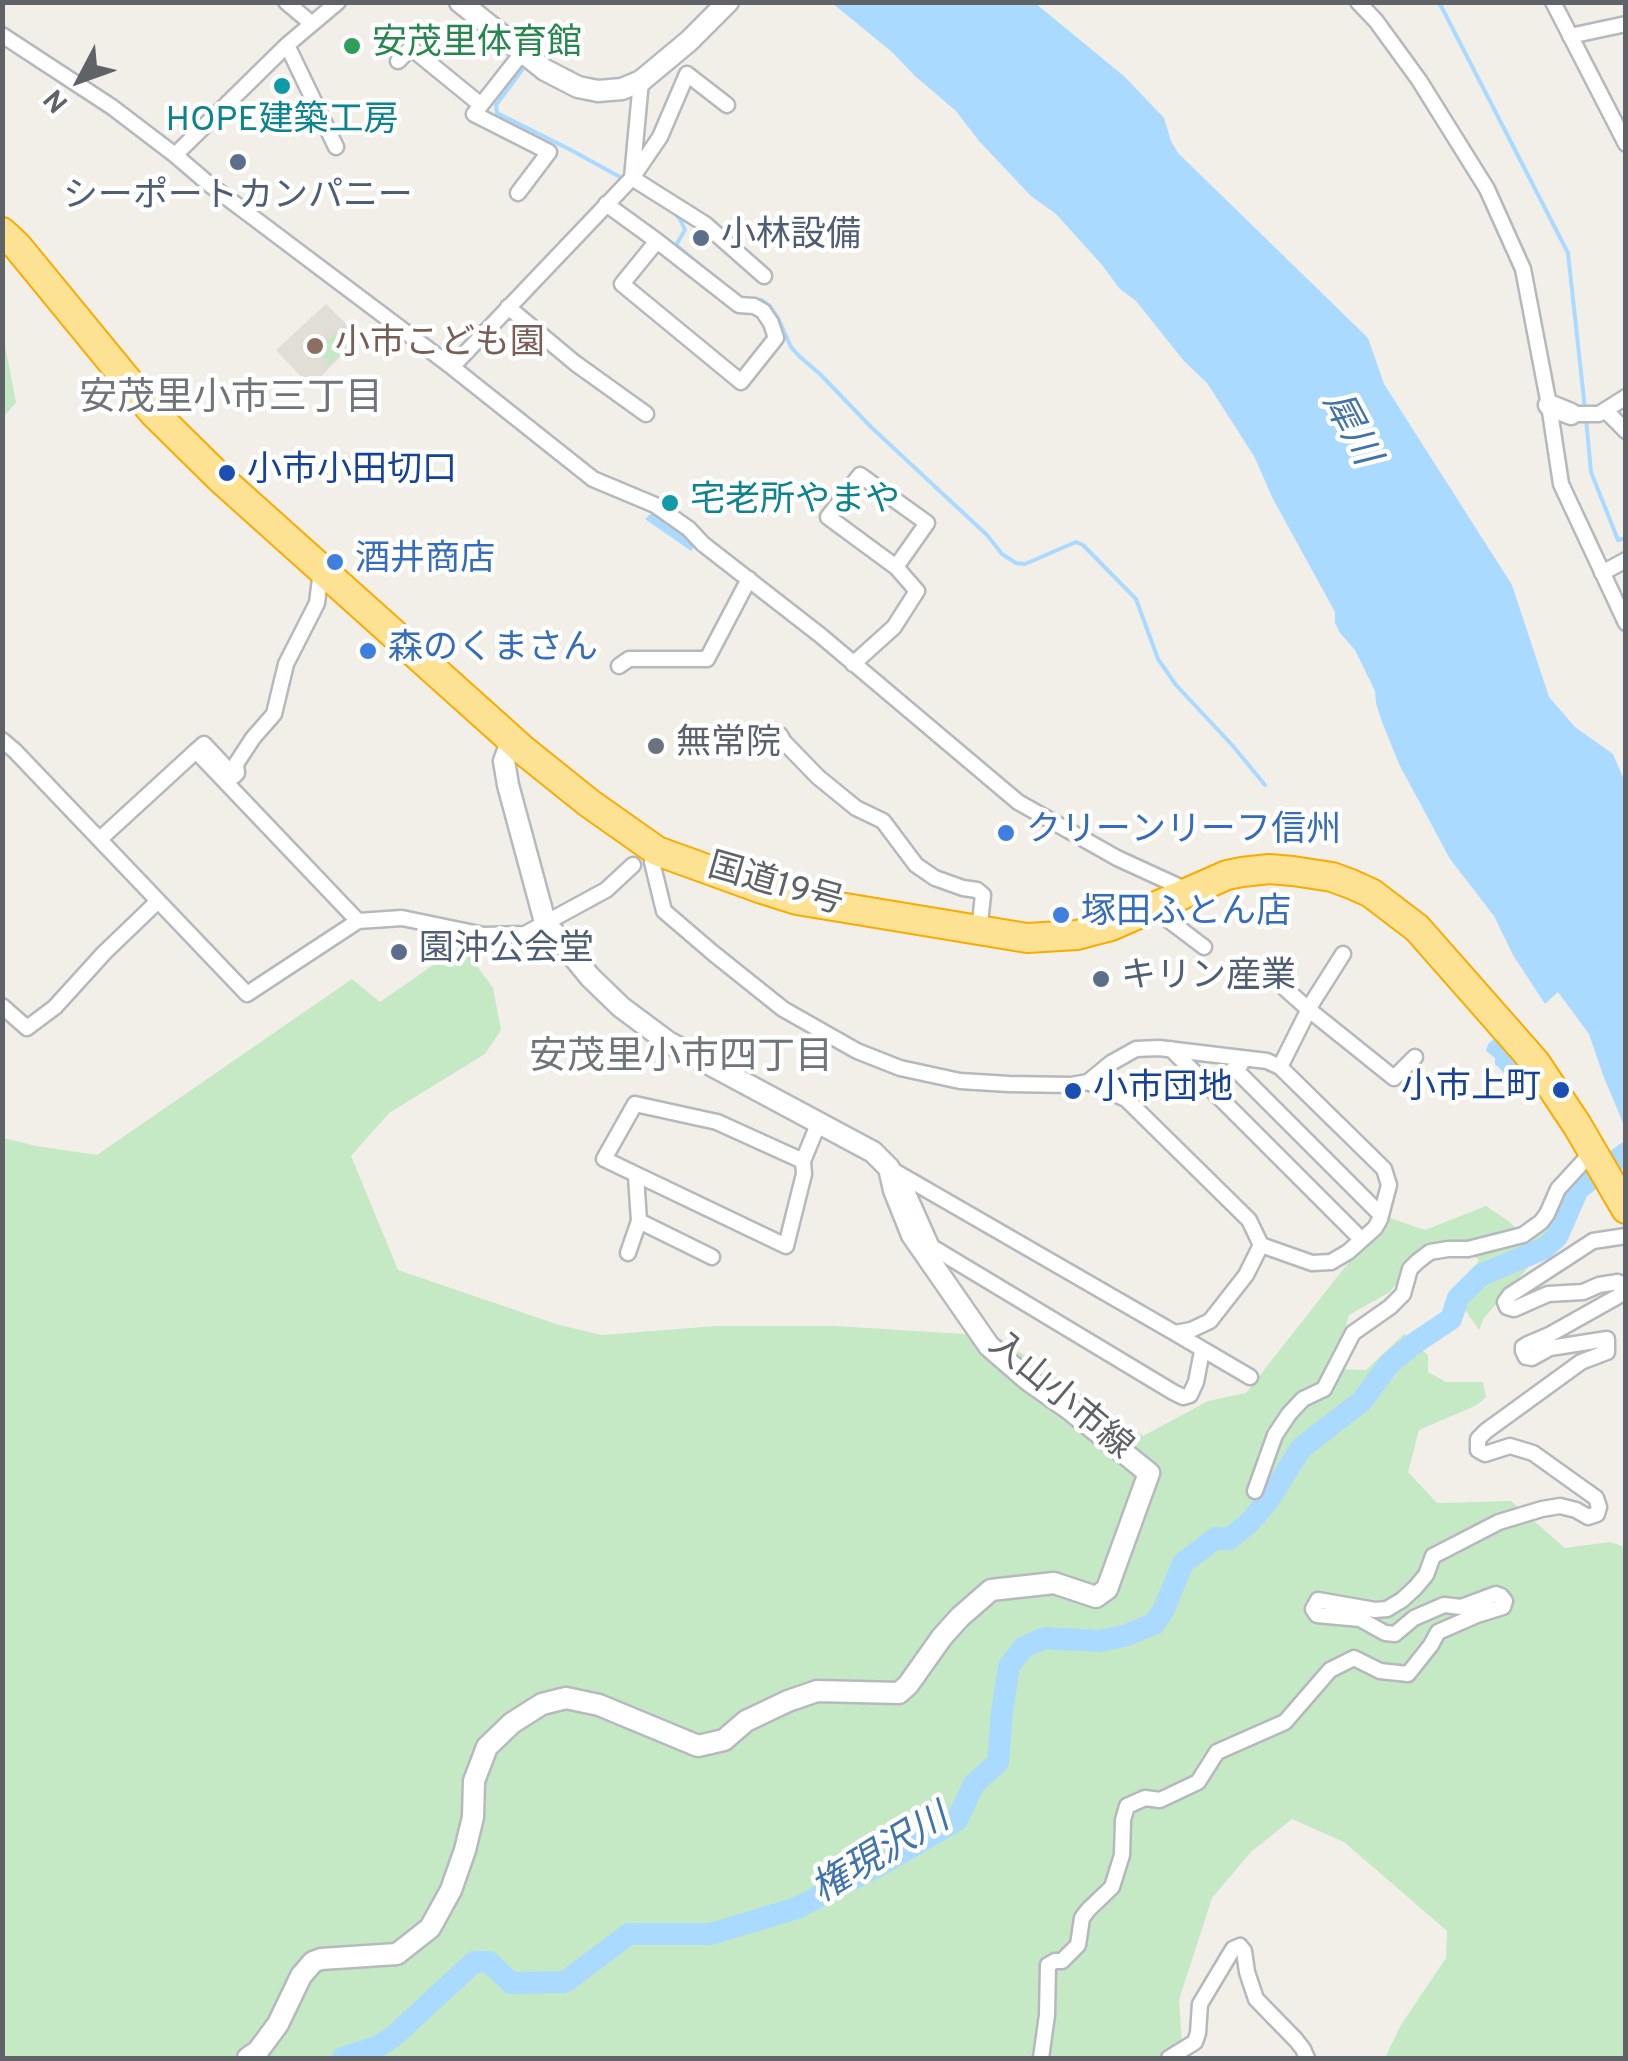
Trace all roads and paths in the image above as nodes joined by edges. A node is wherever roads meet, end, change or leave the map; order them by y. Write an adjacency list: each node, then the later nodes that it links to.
1 (286, 2): 9 (street)
2 (338, 2): 9 (street)
3 (460, 2): 14 (main road)
4 (728, 2): 16 (main road)
5 (1358, 2): 8 (street)
6 (1384, 2): 8 (street)
7 (1553, 2): 12 (street)
8 (1376, 21): 31 (street)
9 (311, 24): 13 (street)
10 (1626, 24): 12 (street)
11 (2, 36): 21 (street)
12 (1570, 36): 19 (street)
13 (287, 45): 20 (street); 21 (street)
14 (522, 53): 16 (main road); 18 (street)
15 (398, 61): 18 (street)
16 (641, 82): 22 (street)
17 (727, 105): 22 (street)
18 (481, 106): 23 (street)
19 (1626, 144)
20 (336, 147)
21 (175, 155): 29 (street)
22 (632, 178): 24 (street); 27 (street)
23 (518, 193)
24 (606, 204): 26 (street); 28 (street)
25 (2, 232): 38 (highway, 国道19号)
26 (657, 240): 26 (street)
27 (764, 276)
28 (508, 308): 29 (street); 33 (street)
29 (452, 367): 40 (street)
30 (1626, 397): 32 (street)
31 (1549, 405): 34 (main road); 39 (street)
32 (1602, 412): 34 (street); 35 (street)
33 (646, 414)
34 (1571, 414)
35 (1626, 431)
36 (1626, 560): 39 (street)
37 (896, 567): 37 (street); 42 (street)
38 (321, 571): 46 (highway, 国道19号); 47 (street)
39 (1602, 574): 41 (street)
40 (750, 579): 42 (street); 43 (street)
41 (1626, 623)
42 (854, 664): 50 (street)
43 (620, 666)
44 (780, 735): 55 (street)
45 (2, 740): 48 (street)
46 (512, 740): 49 (highway, 国道19号); 54 (main road)
47 (196, 751): 48 (street); 53 (street)
48 (100, 839): 51 (street)
49 (645, 858): 54 (street); 55 (highway, 国道19号); 65 (street)
50 (1185, 893): 52 (highway, 国道19号); 69 (highway, 国道19号)
51 (157, 902): 53 (street); 59 (street)
52 (1158, 906): 55 (highway, 国道19号); 56 (street)
53 (358, 922): 54 (street)
54 (546, 922): 67 (main road)
55 (979, 932)
56 (1204, 947)
57 (1342, 954): 60 (street)
58 (1269, 974): 60 (street)
59 (2, 1006)
60 (1308, 1010): 62 (street); 64 (street)
61 (1171, 1050): 63 (street); 65 (street); 66 (street)
62 (1415, 1057)
63 (1241, 1064): 64 (street); 66 (street); 73 (street)
64 (1280, 1066): 73 (street)
65 (1088, 1082): 77 (street)
66 (1209, 1087): 76 (street)
67 (819, 1122): 68 (street); 70 (main road)
68 (802, 1161): 71 (street); 71 (street)
69 (1597, 1163): 72 (highway, 国道19号); 83 (street)
70 (898, 1174): 80 (street); 81 (street); 84 (main road, 入山小市線)
71 (636, 1176): 74 (street)
72 (1626, 1209)
73 (1381, 1215): 76 (street)
74 (638, 1221): 78 (street); 79 (street)
75 (1626, 1236): 85 (street)
76 (1361, 1239): 77 (street)
77 (1261, 1246): 80 (street)
78 (628, 1253)
79 (712, 1256)
80 (1175, 1333): 81 (street)
81 (1202, 1351): 82 (street)
82 (1250, 1377)
83 (1254, 1491)
84 (248, 2058)
85 (1041, 2058)
86 (1169, 2058): 87 (street)
87 (1307, 2058)

